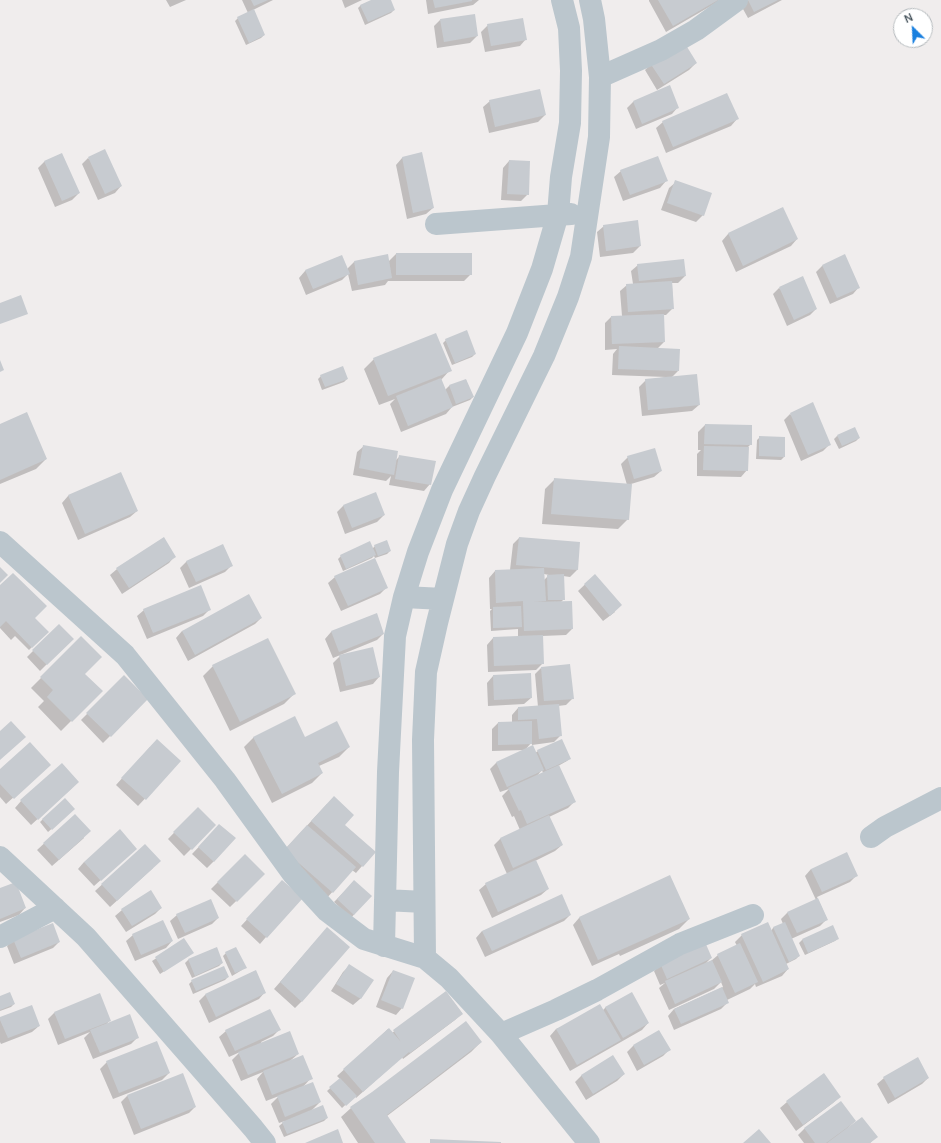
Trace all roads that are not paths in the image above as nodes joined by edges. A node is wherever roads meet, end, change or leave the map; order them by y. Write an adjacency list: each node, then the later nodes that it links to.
1 (562, 0): 4 (street)
2 (737, 0): 5 (street)
3 (592, 10): 4 (street); 5 (street)
4 (569, 28): 7 (street)
5 (600, 77): 6 (street)
6 (588, 213): 7 (street); 10 (street)
7 (558, 214): 8 (street); 9 (street)
8 (436, 224)
9 (495, 379): 10 (street); 12 (street)
10 (526, 391): 13 (street)
11 (0, 542): 22 (street)
12 (404, 597): 13 (street); 17 (street)
13 (443, 600): 18 (street)
14 (941, 798): 15 (street)
15 (871, 837)
16 (0, 857): 19 (street)
17 (385, 900): 18 (street); 22 (street)
18 (424, 902): 23 (street)
19 (55, 908): 21 (street); 25 (street)
20 (753, 915): 24 (street)
21 (0, 937)
22 (384, 946): 23 (street)
23 (424, 958): 24 (street)
24 (502, 1034): 26 (street)
25 (265, 1143)
26 (589, 1143)

